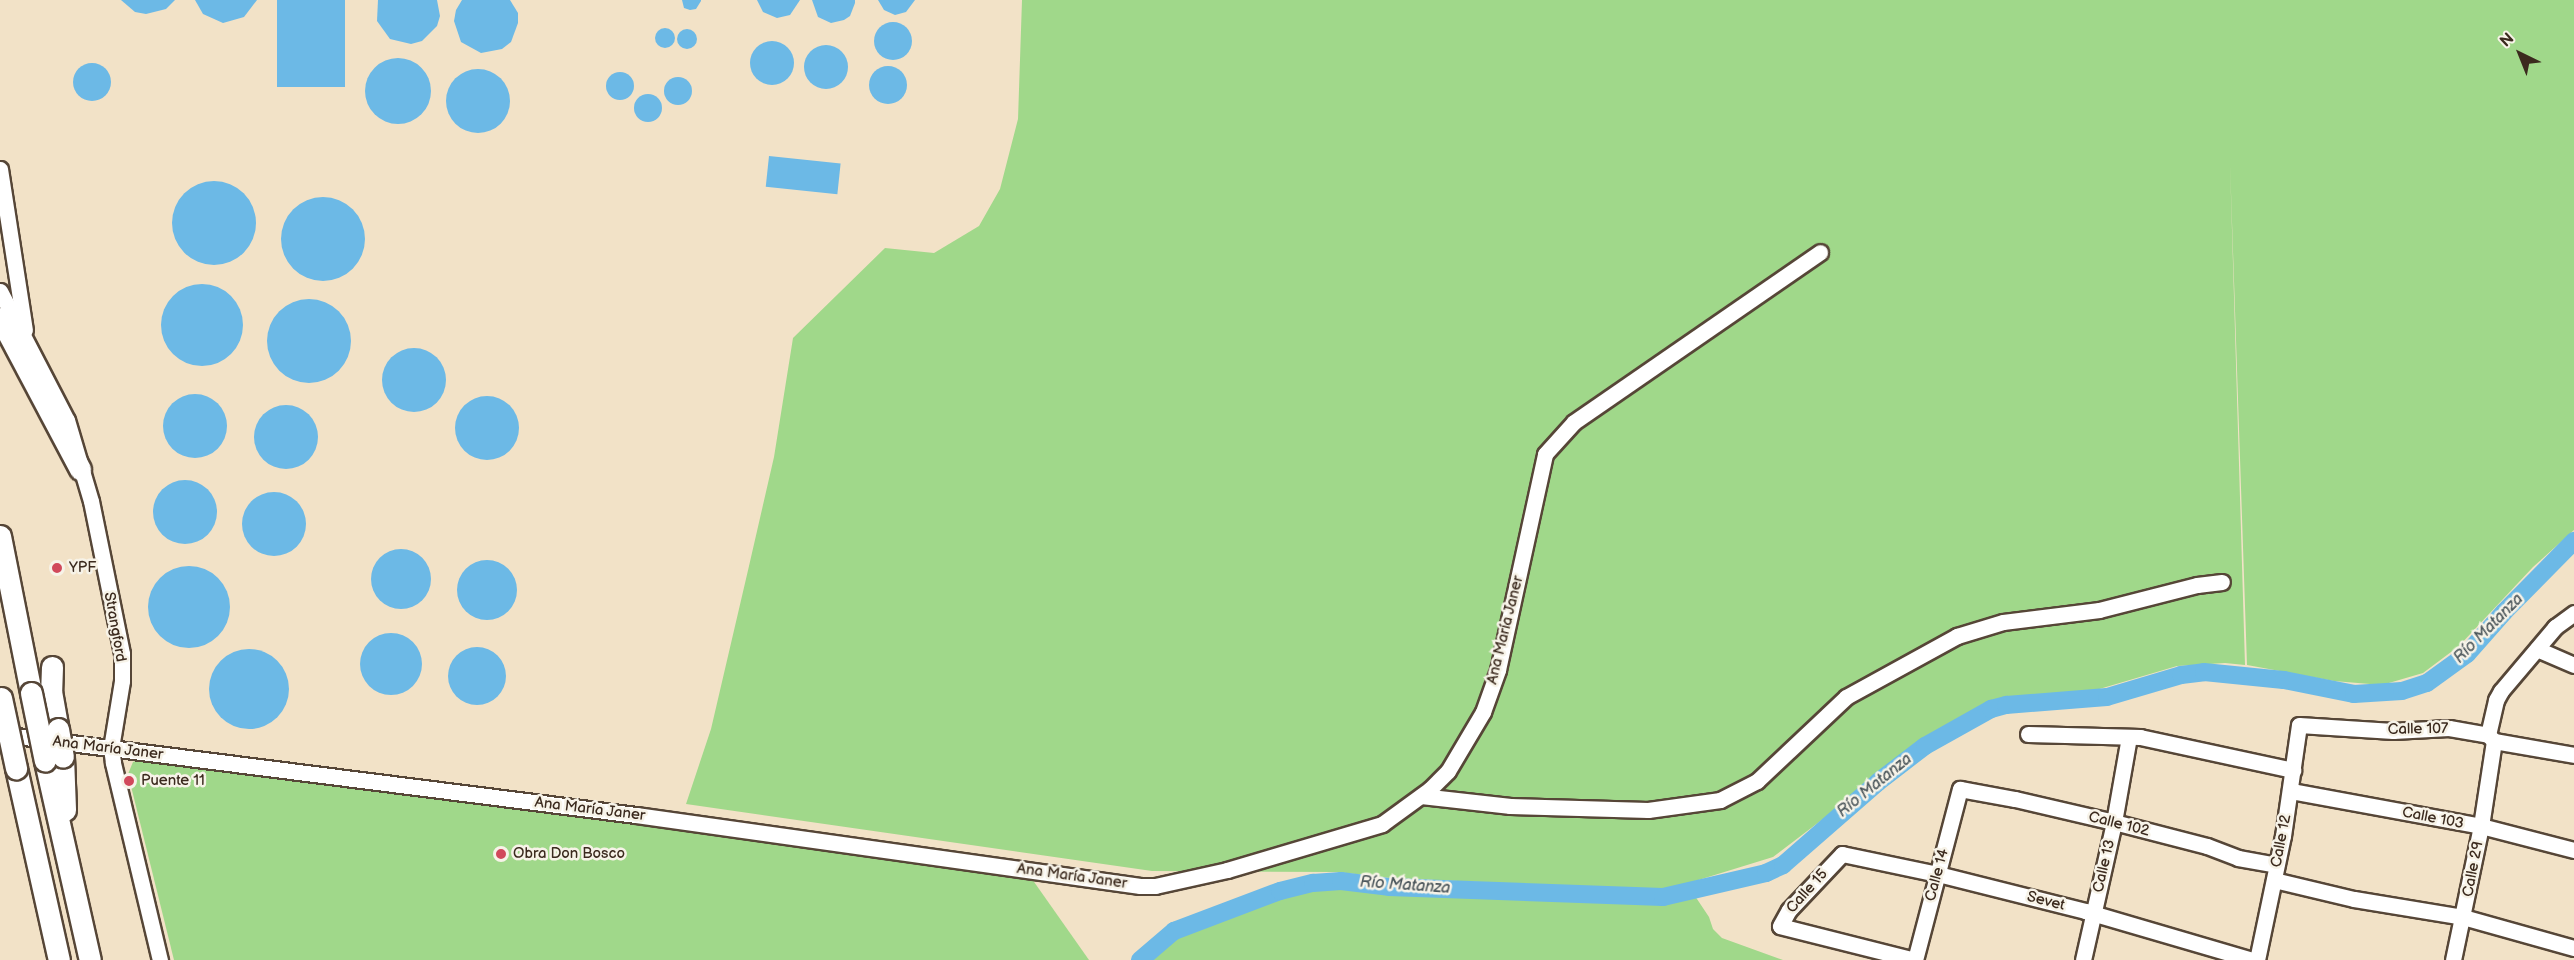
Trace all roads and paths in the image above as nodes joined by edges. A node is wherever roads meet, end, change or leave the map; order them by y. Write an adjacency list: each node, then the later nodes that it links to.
1 (0, 169): 5 (street, Strangford)
2 (1820, 252): 25 (street, Ana María Janer)
3 (0, 291): 5 (street, Strangford)
4 (0, 318): 6 (highway)
5 (26, 339): 6 (street, Strangford)
6 (80, 469): 19 (street, Strangford)
7 (0, 536): 21 (highway, bridge)
8 (2222, 582): 25 (street)
9 (2574, 613): 10 (street)
10 (2537, 649): 11 (street); 18 (street)
11 (2574, 665)
12 (52, 667): 21 (highway, bridge)
13 (1, 695): 35 (highway, bridge)
14 (2303, 724): 18 (street, Calle 107); 22 (street, Calle 12)
15 (0, 734): 19 (street, Ana María Janer)
16 (2028, 734): 17 (street)
17 (2129, 737): 22 (street); 26 (street, Calle 13)
18 (2491, 738): 20 (street, Calle 107); 27 (street, Calle 29)
19 (111, 748): 25 (street, Ana María Janer); 37 (street, Strangford)
20 (2574, 755)
21 (54, 759): 36 (highway)
22 (2293, 770): 24 (street, Calle 12)
23 (1960, 789): 26 (street, Calle 102); 31 (street, Calle 14)
24 (2291, 791): 27 (street, Calle 103); 30 (street, Calle 12)
25 (1421, 796)
26 (2114, 822): 30 (street, Calle 102); 32 (street, Calle 13)
27 (2481, 826): 28 (street, Calle 103); 33 (street, Calle 29)
28 (2574, 850)
29 (1837, 858): 31 (street, Sevet); 38 (street, Calle 15)
30 (2275, 872): 33 (street, Calle 102); 40 (street, Calle 12)
31 (1938, 874): 32 (street, Sevet); 38 (street, Calle 14)
32 (2093, 914): 39 (street, Calle 13); 40 (street, Sevet)
33 (2463, 917): 34 (street, Calle 102); 41 (street, Calle 29)
34 (2574, 948)
35 (59, 960)
36 (90, 960)
37 (160, 960)
38 (1915, 960)
39 (2083, 960)
40 (2255, 960)
41 (2453, 960)

